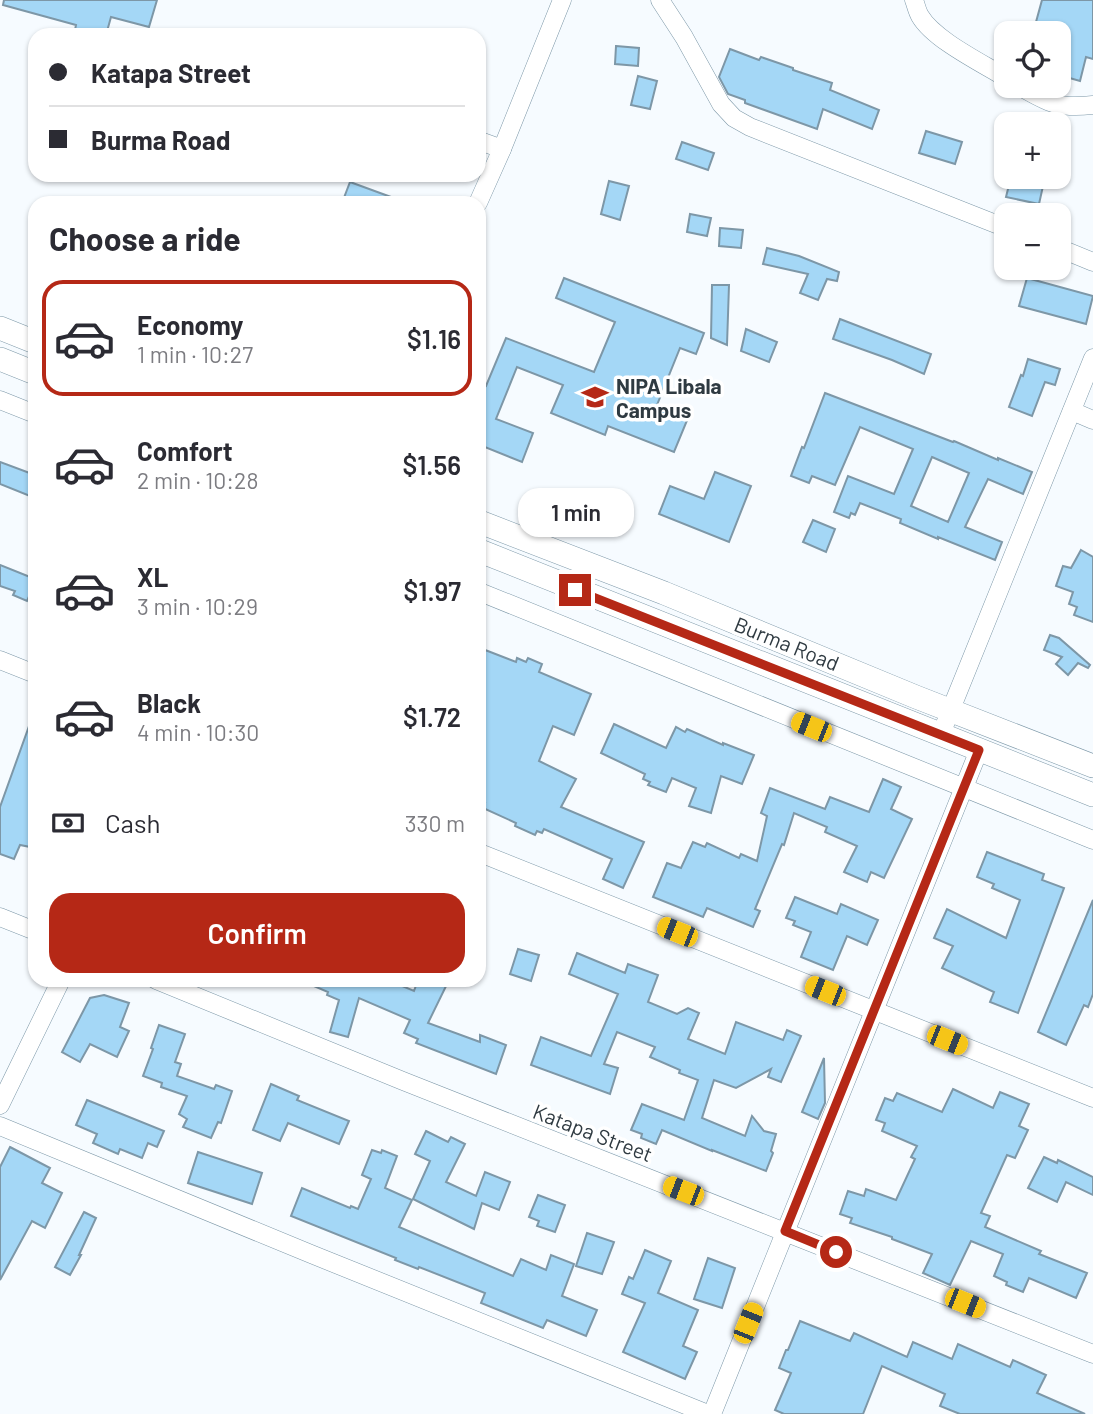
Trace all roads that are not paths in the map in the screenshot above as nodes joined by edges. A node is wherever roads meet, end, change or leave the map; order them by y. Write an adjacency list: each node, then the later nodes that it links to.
1 (562, 0): 8 (street)
2 (660, 0): 10 (street)
3 (914, 0): 4 (street)
4 (994, 71)
5 (1042, 98): 6 (street)
6 (1093, 105)
7 (486, 143): 8 (street)
8 (502, 149): 9 (street)
9 (481, 196)
10 (994, 223)
11 (1071, 253): 12 (street)
12 (1093, 262)
13 (0, 328): 14 (main road)
14 (28, 339)
15 (1093, 358): 20 (street)
16 (0, 359): 17 (main road)
17 (28, 370)
18 (0, 400): 19 (street)
19 (28, 411)
20 (1072, 411): 21 (street); 27 (street)
21 (1093, 420)
22 (486, 524): 27 (main road, Burma Road)
23 (486, 553): 28 (main road, Burma Road)
24 (486, 594): 31 (street)
25 (0, 660): 26 (street)
26 (28, 671)
27 (950, 710): 28 (street); 30 (main road, Burma Road)
28 (941, 734): 29 (main road, Burma Road)
29 (979, 750): 31 (street); 32 (main road, Burma Road)
30 (1093, 766)
31 (963, 788): 33 (street); 39 (street)
32 (1093, 795)
33 (1093, 840)
34 (486, 855): 39 (street)
35 (0, 917): 36 (street)
36 (28, 928)
37 (58, 987): 41 (street)
38 (173, 987): 43 (street, Katapa Street)
39 (874, 1011): 40 (street); 43 (street)
40 (1093, 1098)
41 (0, 1105)
42 (0, 1126): 45 (street)
43 (785, 1231): 44 (street, Katapa Street); 45 (street)
44 (1093, 1354)
45 (710, 1414)

